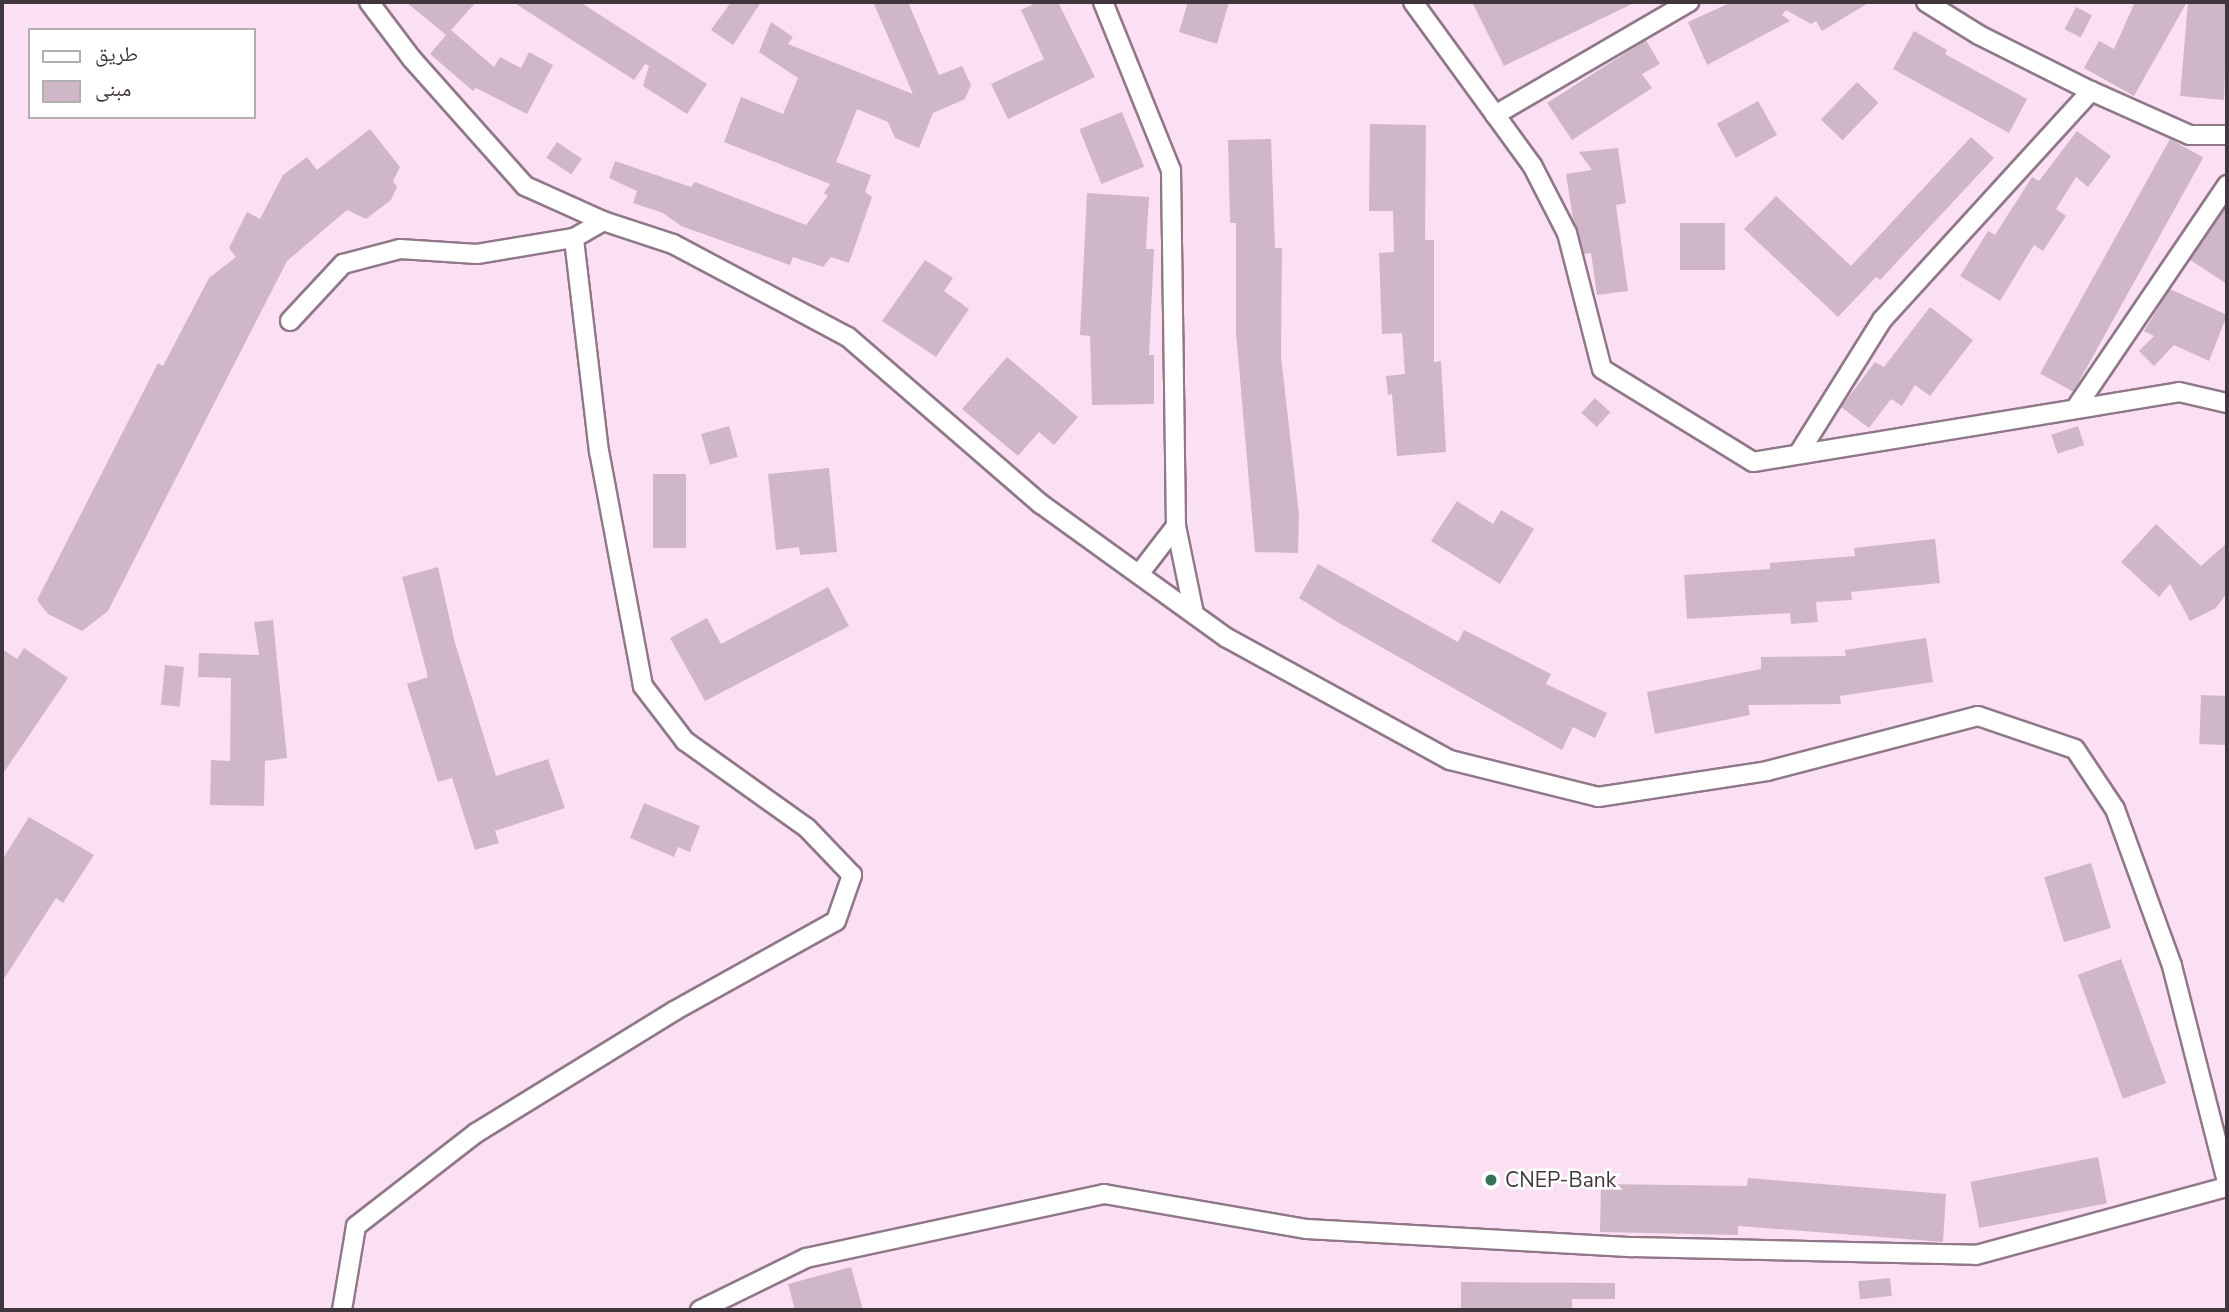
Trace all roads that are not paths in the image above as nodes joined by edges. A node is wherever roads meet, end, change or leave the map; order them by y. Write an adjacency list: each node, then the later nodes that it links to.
1 (369, 2): 10 (street)
2 (1103, 2): 16 (street)
3 (1413, 2): 7 (street)
4 (1689, 2): 7 (street)
5 (1926, 2): 6 (street)
6 (2091, 91): 8 (street); 15 (street)
7 (1495, 115): 15 (street)
8 (2227, 135)
9 (2227, 185): 14 (street)
10 (603, 222): 11 (street); 17 (street)
11 (574, 238): 12 (street); 20 (street)
12 (290, 321)
13 (2227, 403): 14 (street)
14 (2075, 409): 15 (street)
15 (1799, 453)
16 (1176, 526): 17 (street); 18 (street)
17 (1139, 574): 18 (street)
18 (1194, 614): 19 (street)
19 (2227, 1184): 21 (street)
20 (342, 1310)
21 (700, 1310)

